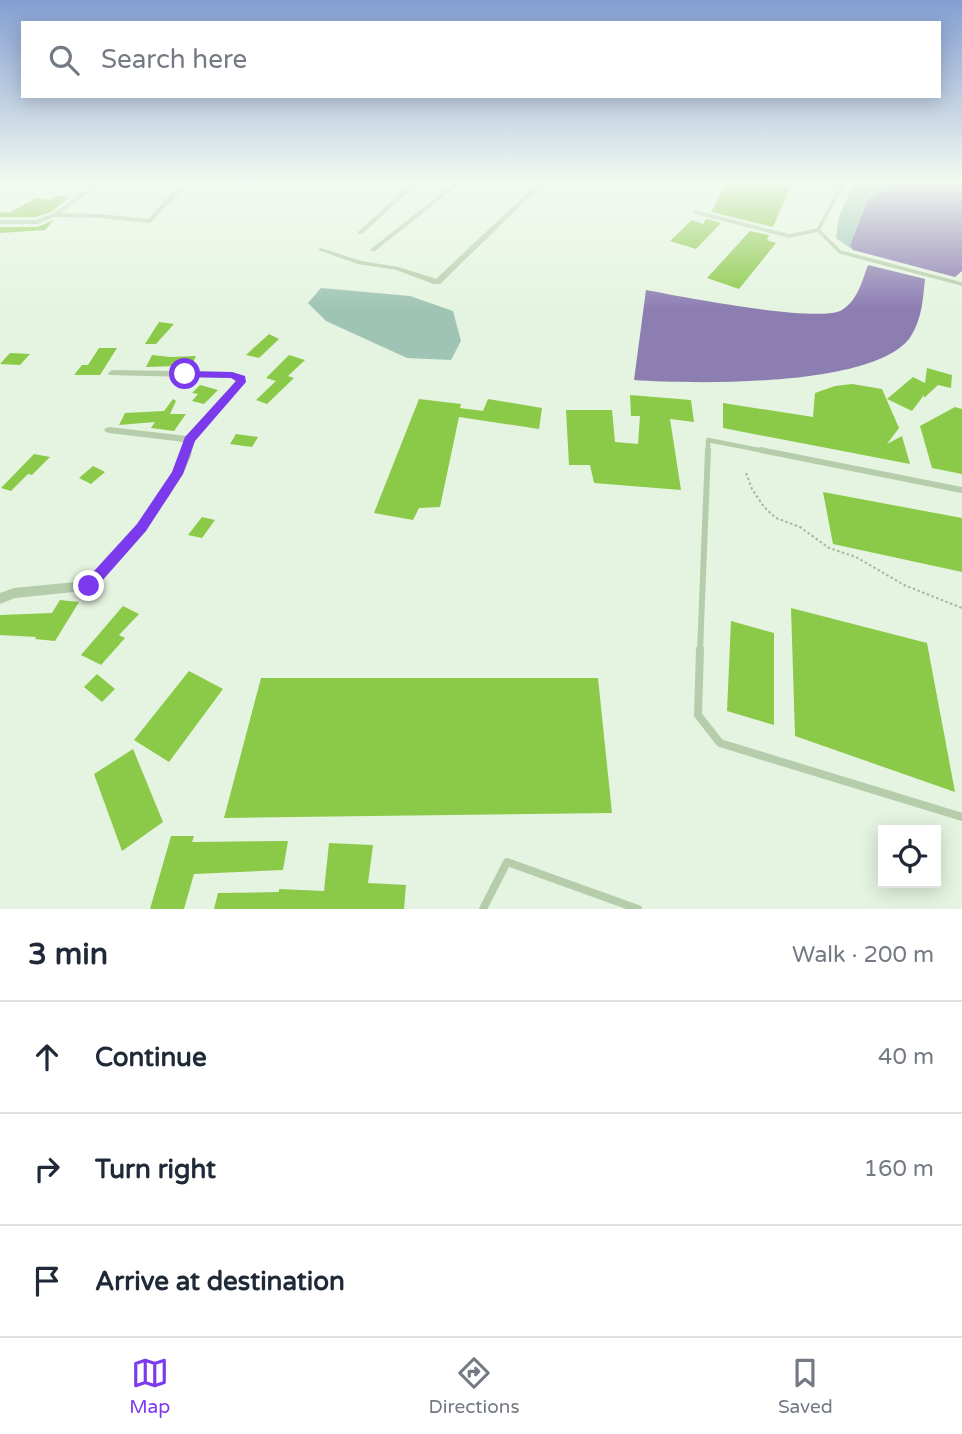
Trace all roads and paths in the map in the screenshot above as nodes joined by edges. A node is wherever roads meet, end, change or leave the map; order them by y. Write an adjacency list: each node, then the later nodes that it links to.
1 (369, 224): 7 (street)
2 (405, 224): 9 (street)
3 (497, 224): 8 (street)
4 (744, 224): 6 (lane)
5 (821, 224): 6 (lane)
6 (818, 230): 10 (lane)
7 (360, 233)
8 (321, 250)
9 (373, 250)
10 (962, 284)
11 (112, 373): 13 (street)
12 (109, 430): 13 (street)
13 (189, 440): 16 (street)
14 (746, 472): 17 (path)
15 (962, 490): 18 (lane)
16 (0, 599)
17 (962, 608)
18 (962, 817)
19 (483, 909): 20 (lane)
20 (638, 909)

